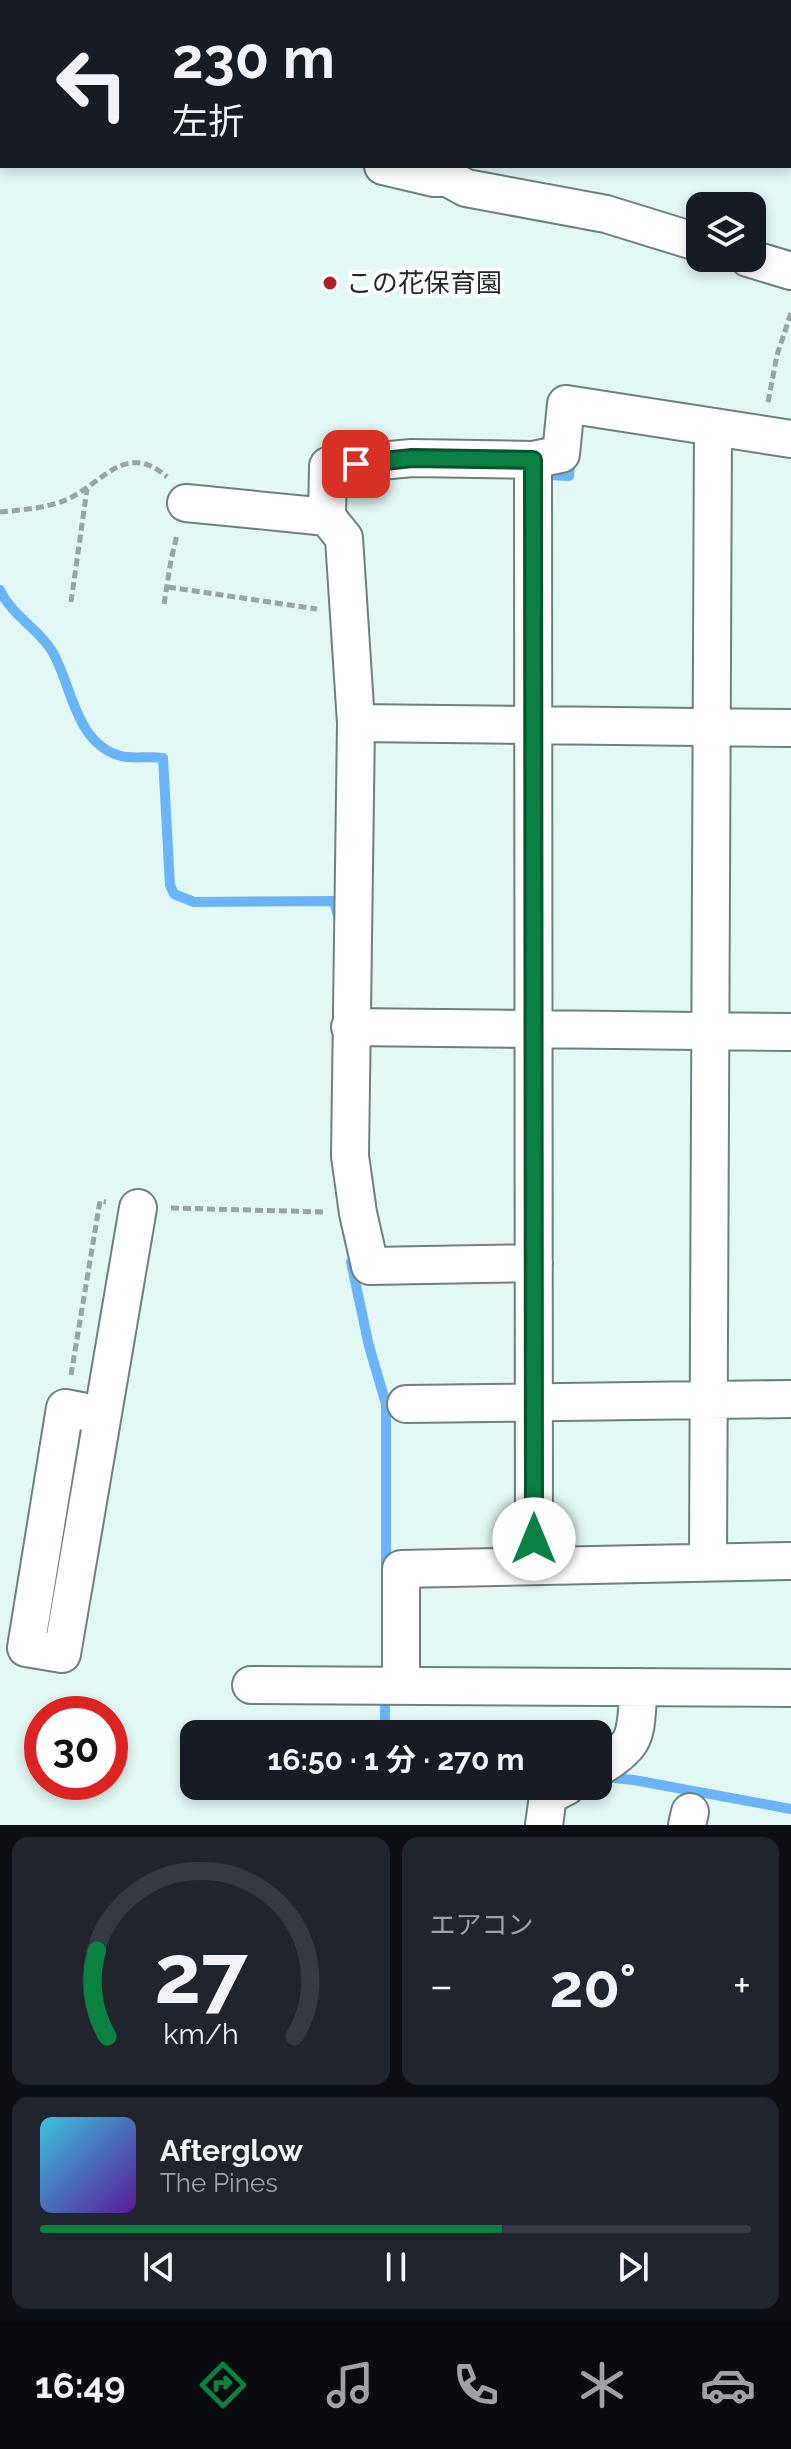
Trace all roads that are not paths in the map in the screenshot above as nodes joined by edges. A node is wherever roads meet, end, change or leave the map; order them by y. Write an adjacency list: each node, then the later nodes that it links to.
1 (392, 168): 2 (street)
2 (686, 239)
3 (766, 263): 4 (street)
4 (791, 271)
5 (713, 429): 6 (street); 7 (street); 12 (street)
6 (778, 437)
7 (533, 460): 9 (street); 11 (street)
8 (186, 503): 9 (street)
9 (327, 517): 10 (street)
10 (356, 723): 11 (street); 14 (street)
11 (533, 725): 12 (street); 15 (street)
12 (712, 727): 13 (street); 16 (street)
13 (791, 728)
14 (350, 1027): 15 (street); 19 (street)
15 (534, 1029): 16 (street); 19 (street)
16 (711, 1031): 17 (street); 21 (street)
17 (791, 1032)
18 (138, 1208): 24 (street)
19 (534, 1263): 22 (street)
20 (791, 1399): 21 (street)
21 (709, 1400): 22 (street); 26 (street)
22 (534, 1402): 23 (street); 27 (street)
23 (406, 1404)
24 (101, 1415): 24 (street)
25 (791, 1561): 26 (street)
26 (708, 1562): 27 (street)
27 (534, 1566): 29 (street)
28 (251, 1685): 29 (street)
29 (401, 1686): 30 (street)
30 (639, 1687): 31 (street); 32 (street)
31 (791, 1688)
32 (612, 1759)
33 (547, 1800): 34 (street)
34 (544, 1825)

